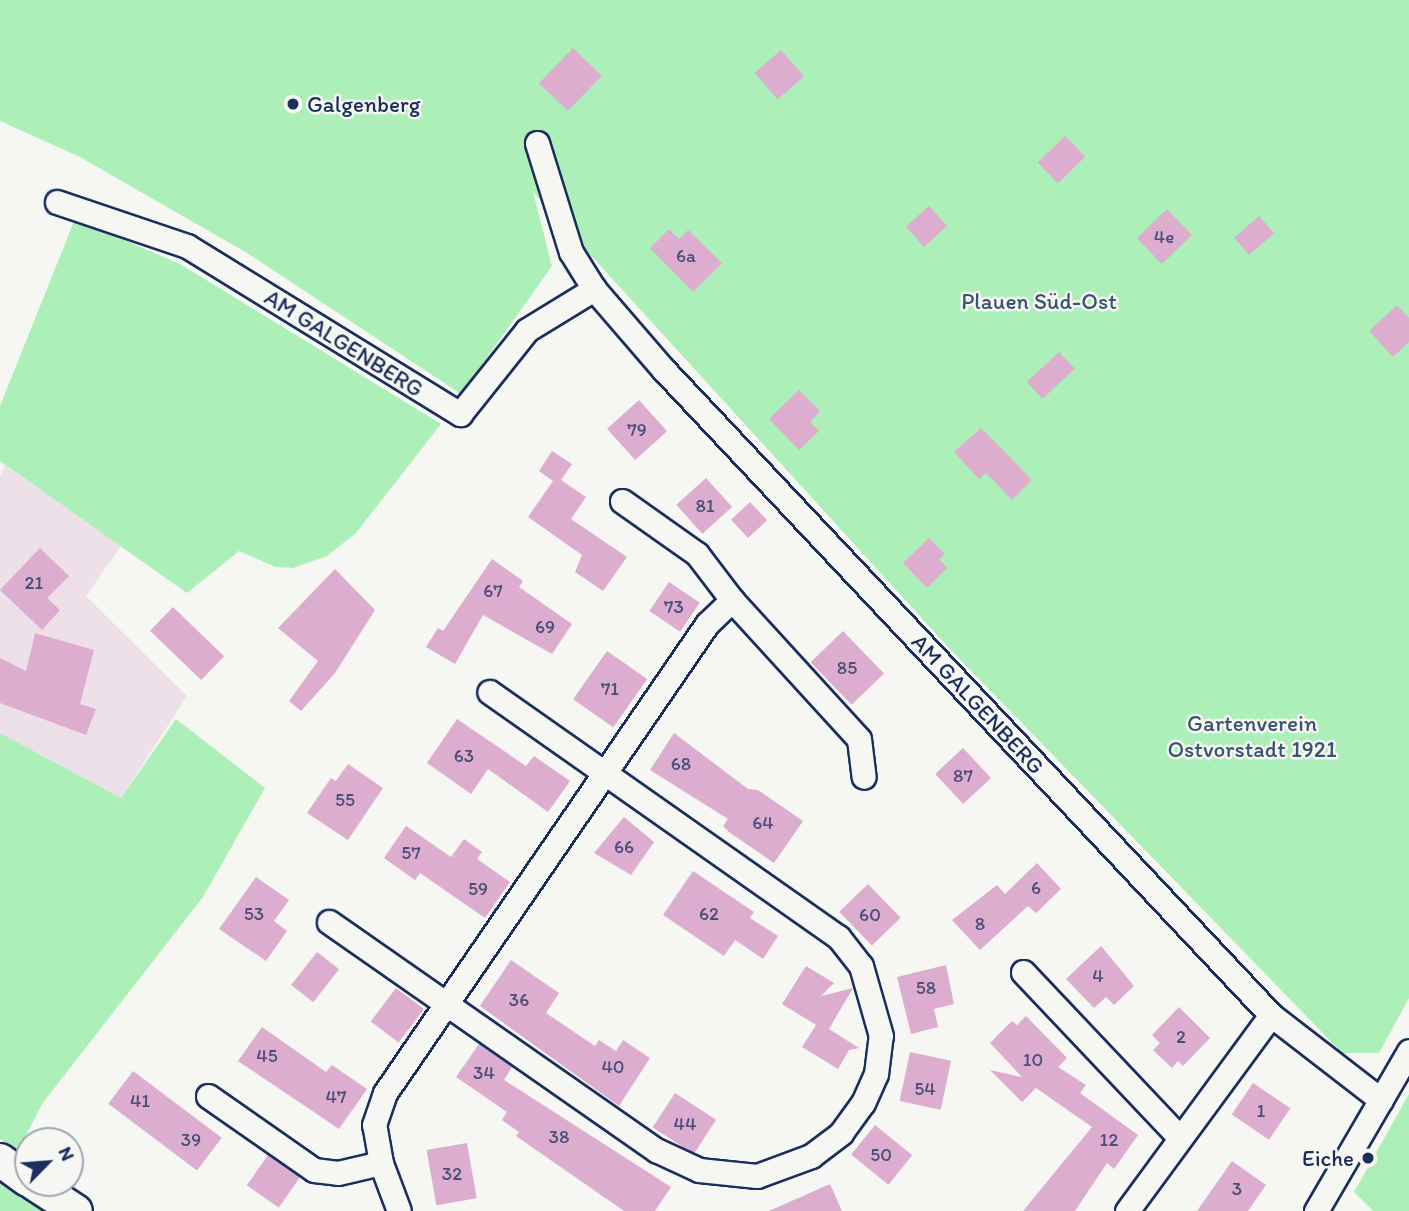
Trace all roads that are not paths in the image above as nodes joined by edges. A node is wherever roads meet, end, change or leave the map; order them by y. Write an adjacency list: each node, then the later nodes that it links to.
1 (537, 143): 3 (street, AM GALGENBERG)
2 (57, 202): 3 (street, AM GALGENBERG)
3 (594, 289): 12 (street, AM GALGENBERG)
4 (622, 501): 5 (street)
5 (732, 600): 7 (street); 8 (street)
6 (489, 692): 7 (street)
7 (606, 771): 11 (street); 11 (street)
8 (864, 777)
9 (329, 922): 11 (street)
10 (1023, 972): 16 (street)
11 (447, 1003): 17 (street)
12 (1271, 1015): 15 (street, AM GALGENBERG); 16 (street)
13 (1409, 1051): 15 (street)
14 (208, 1096): 17 (street)
15 (1381, 1100): 22 (street)
16 (1179, 1137): 21 (street)
17 (381, 1163): 20 (street)
18 (54, 1197): 19 (street)
19 (76, 1211)
20 (399, 1211)
21 (1127, 1211)
22 (1316, 1211)

